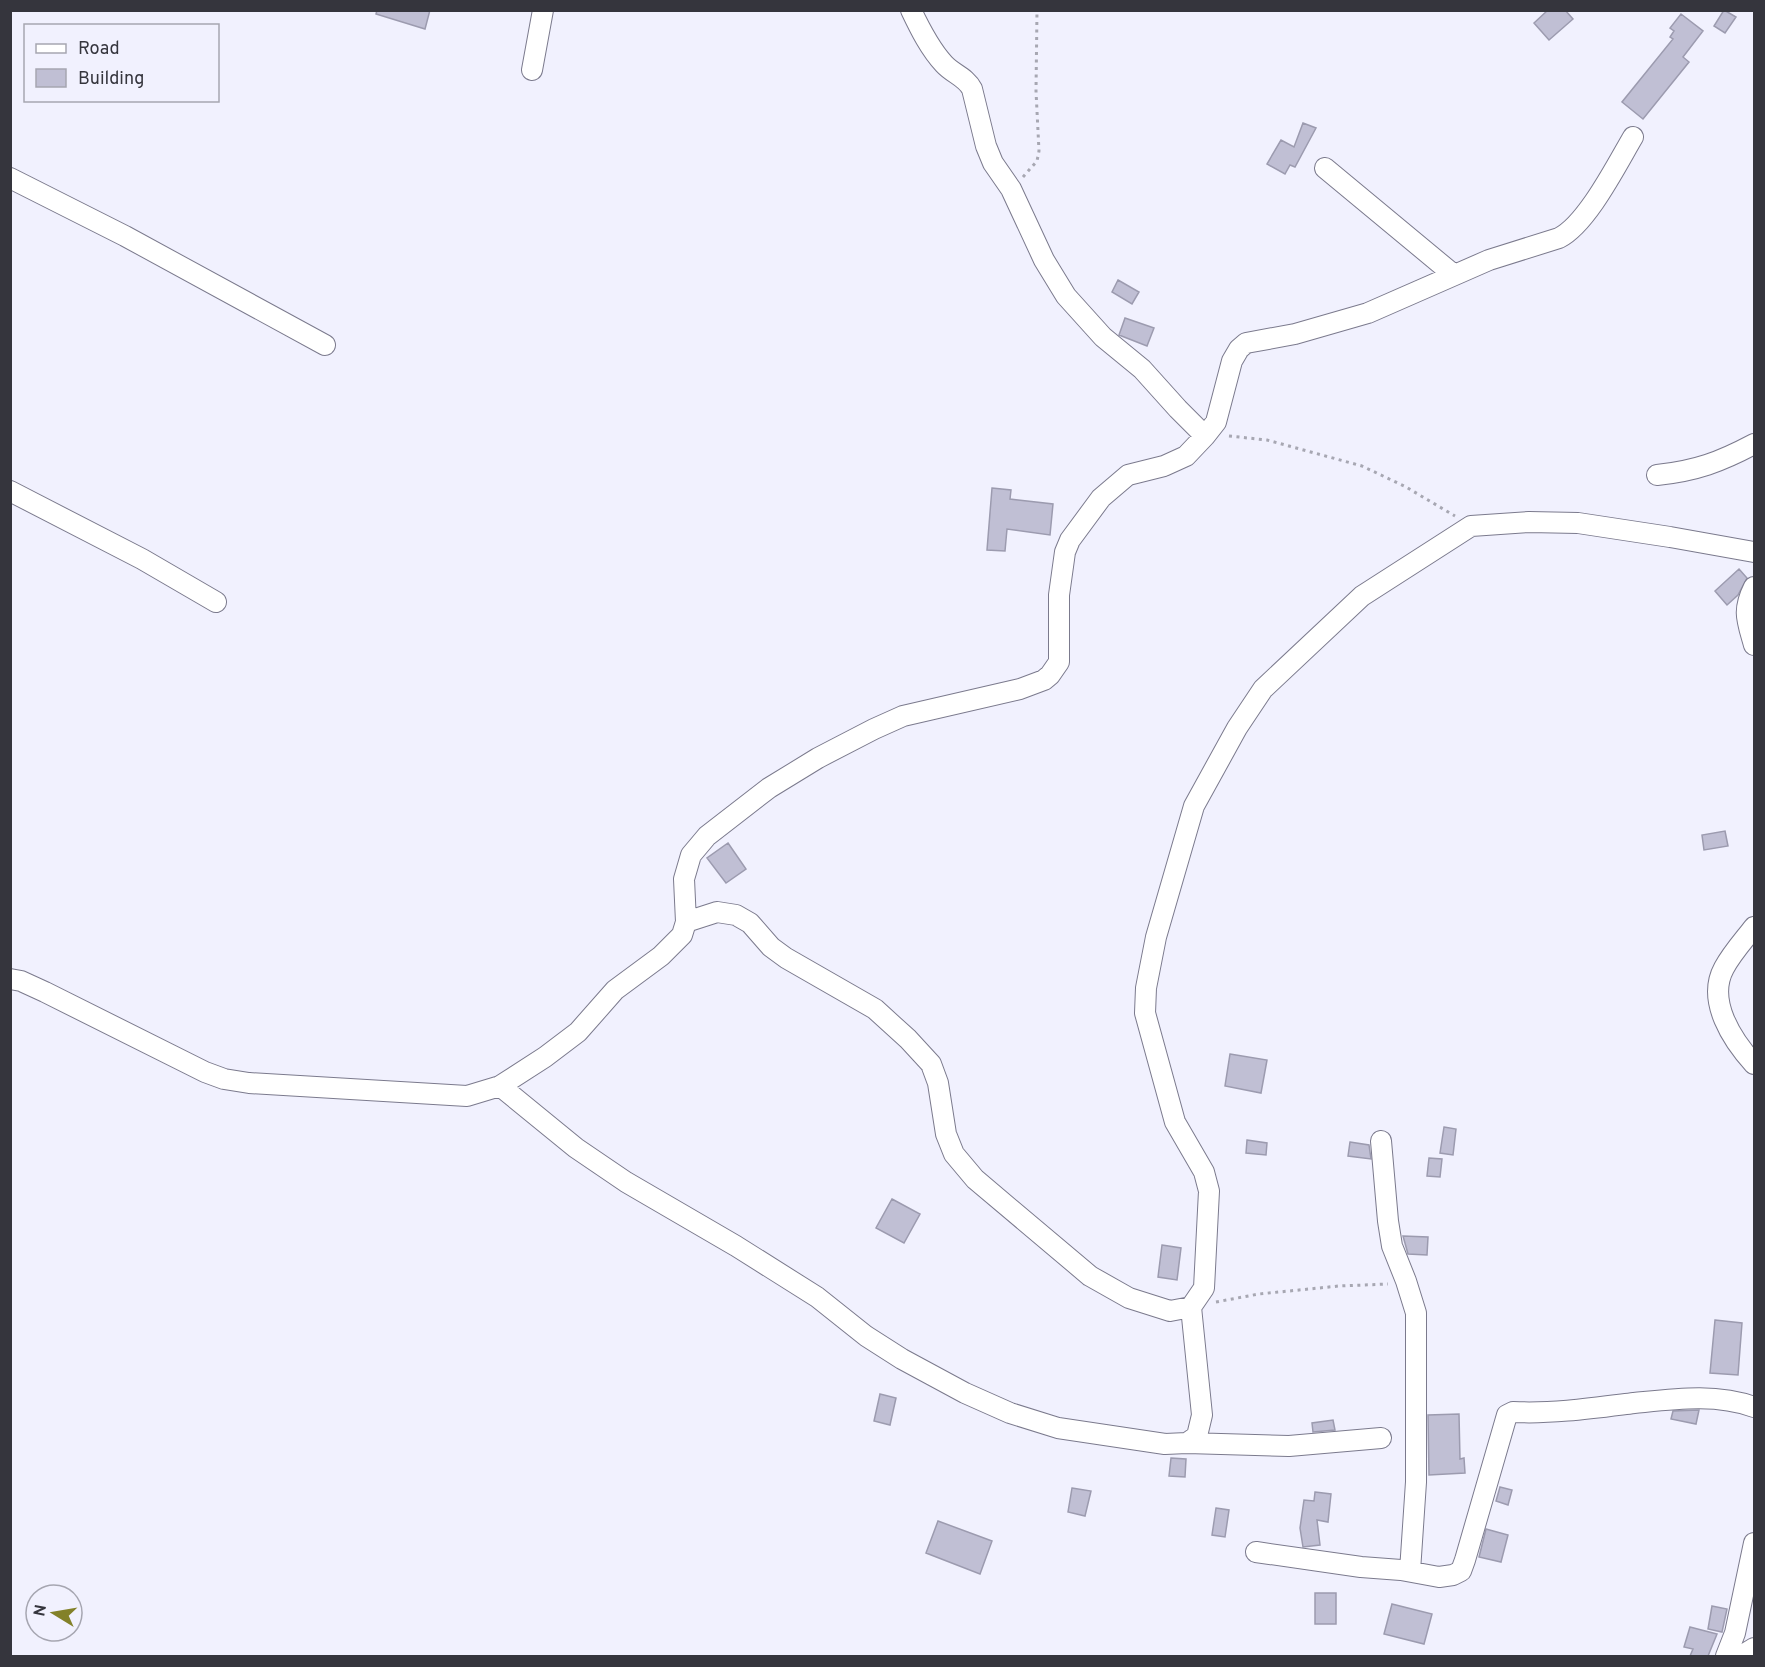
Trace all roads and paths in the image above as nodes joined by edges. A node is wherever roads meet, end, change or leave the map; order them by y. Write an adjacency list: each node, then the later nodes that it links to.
1 (543, 10): 4 (street)
2 (911, 10): 8 (street)
3 (1037, 12): 8 (path)
4 (532, 70)
5 (1633, 137): 9 (street)
6 (1325, 168): 9 (street)
7 (10, 178): 10 (street)
8 (1011, 189): 11 (street)
9 (1454, 275): 11 (street)
10 (325, 345)
11 (1205, 436): 15 (path); 20 (street)
12 (1755, 444): 13 (street)
13 (1657, 475)
14 (10, 491): 18 (street)
15 (1472, 526): 16 (street); 27 (street)
16 (1755, 552)
17 (1755, 587): 19 (street)
18 (216, 602)
19 (1755, 645)
20 (686, 922): 24 (street); 27 (street)
21 (1755, 927): 23 (street)
22 (10, 980): 24 (street)
23 (1755, 1064)
24 (500, 1086): 30 (street)
25 (1381, 1141): 26 (street)
26 (1408, 1285): 27 (path); 33 (street)
27 (1191, 1306): 30 (street)
28 (1755, 1407): 33 (street)
29 (1380, 1438): 30 (street)
30 (1187, 1443)
31 (1755, 1543): 35 (street)
32 (1256, 1552): 33 (street)
33 (1410, 1571)
34 (1755, 1648): 36 (street)
35 (1726, 1656)
36 (1741, 1656)

